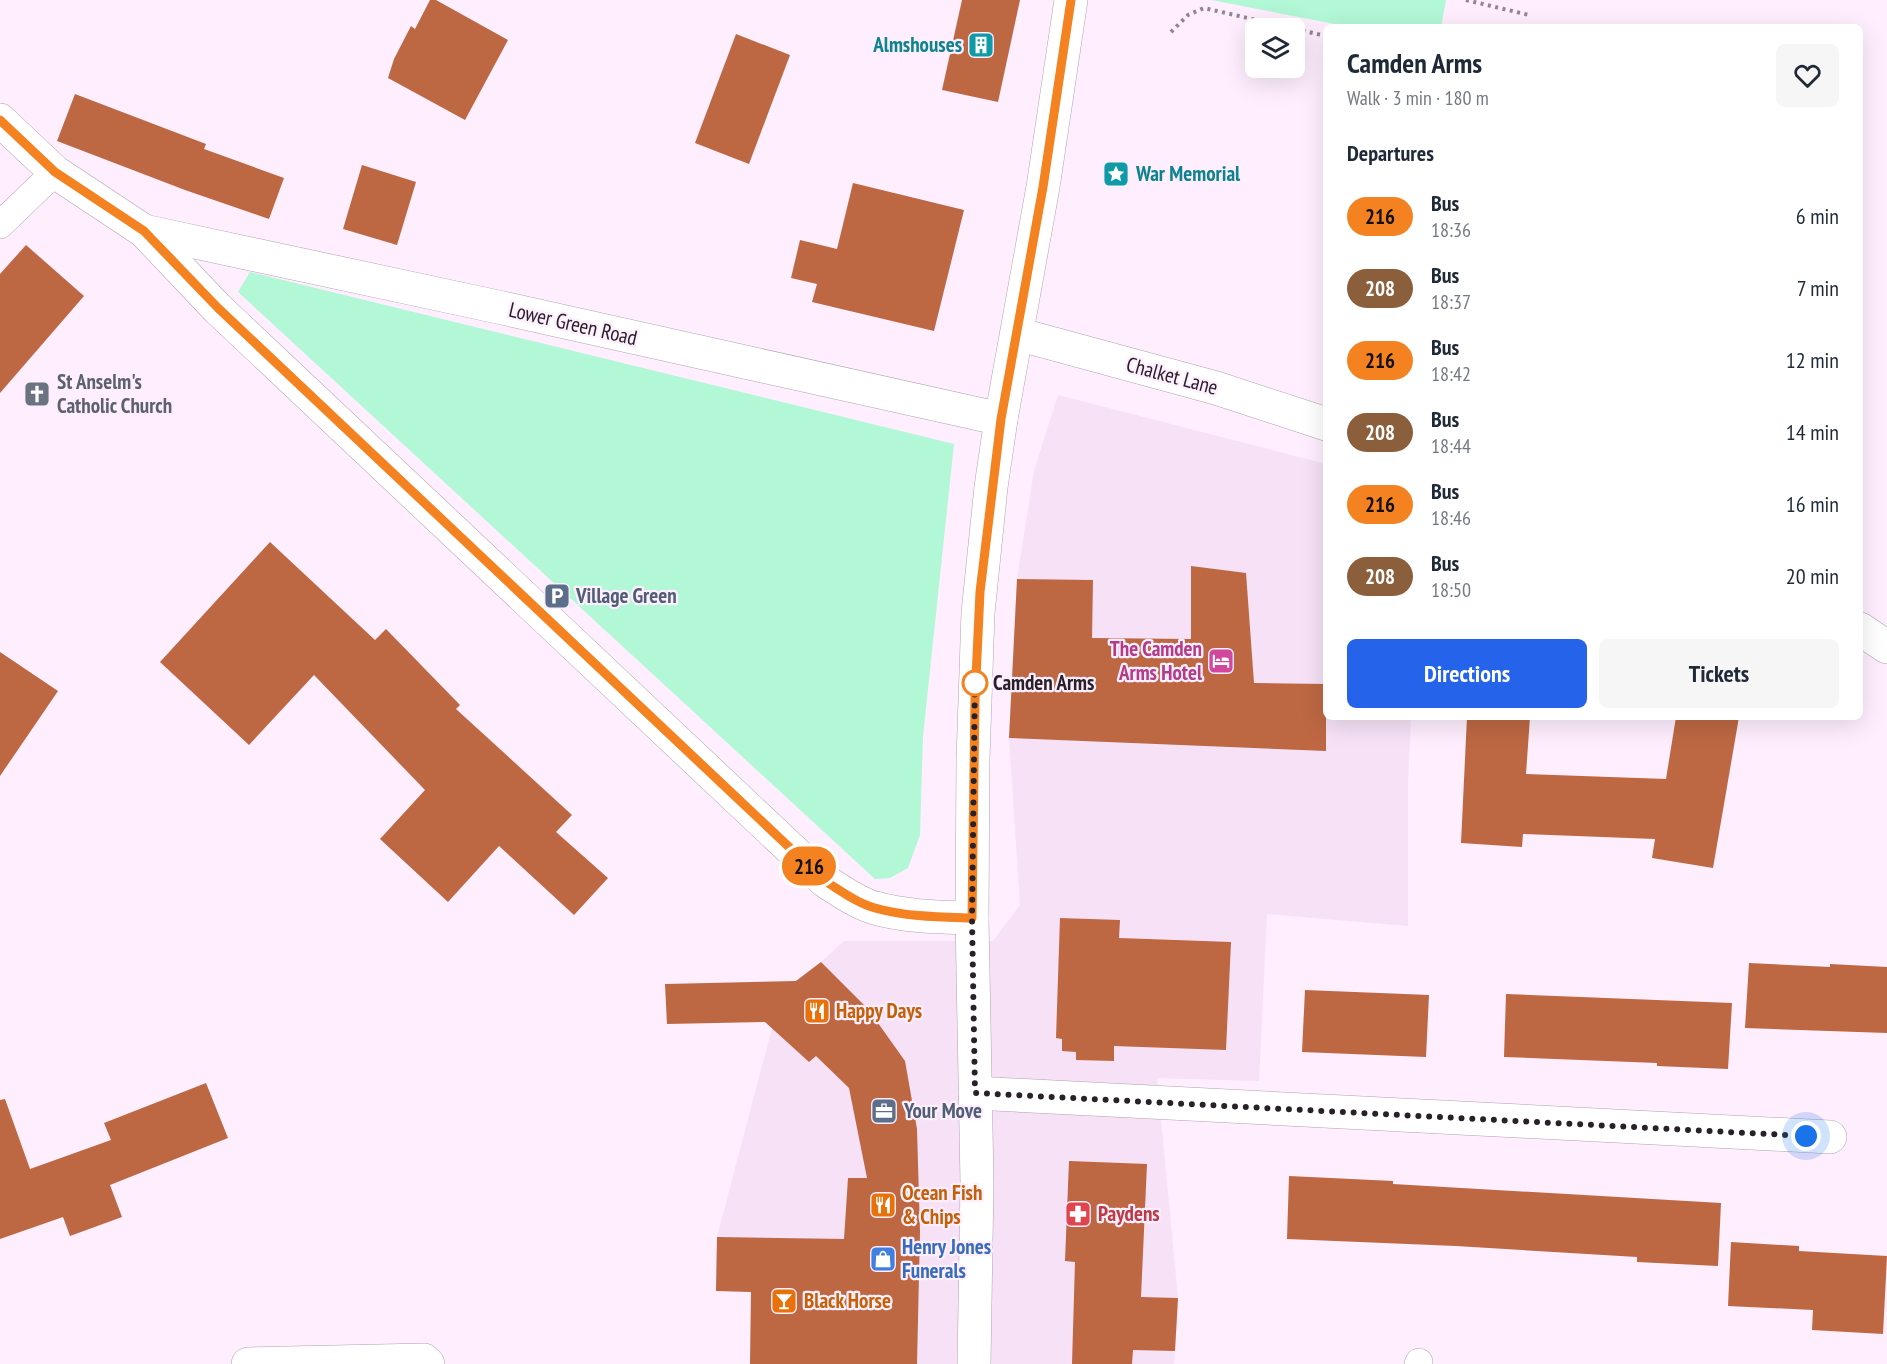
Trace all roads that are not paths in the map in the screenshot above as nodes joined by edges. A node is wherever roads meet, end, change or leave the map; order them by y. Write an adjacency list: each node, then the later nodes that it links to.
1 (1071, 0): 6 (street)
2 (0, 120): 3 (street, Lower Green Road)
3 (55, 172): 4 (lane); 5 (street, Lower Green Road)
4 (0, 225)
5 (144, 231): 7 (street, Lower Green Road); 11 (street, Lower Green Road)
6 (1017, 334): 7 (street); 8 (street, Chalket Lane)
7 (1001, 419): 11 (street)
8 (1323, 423)
9 (1863, 631): 10 (street)
10 (1887, 647)
11 (972, 918): 12 (street)
12 (975, 1093): 13 (street); 16 (street)
13 (1830, 1137)
14 (248, 1364): 15 (street)
15 (428, 1364)
16 (974, 1364)

